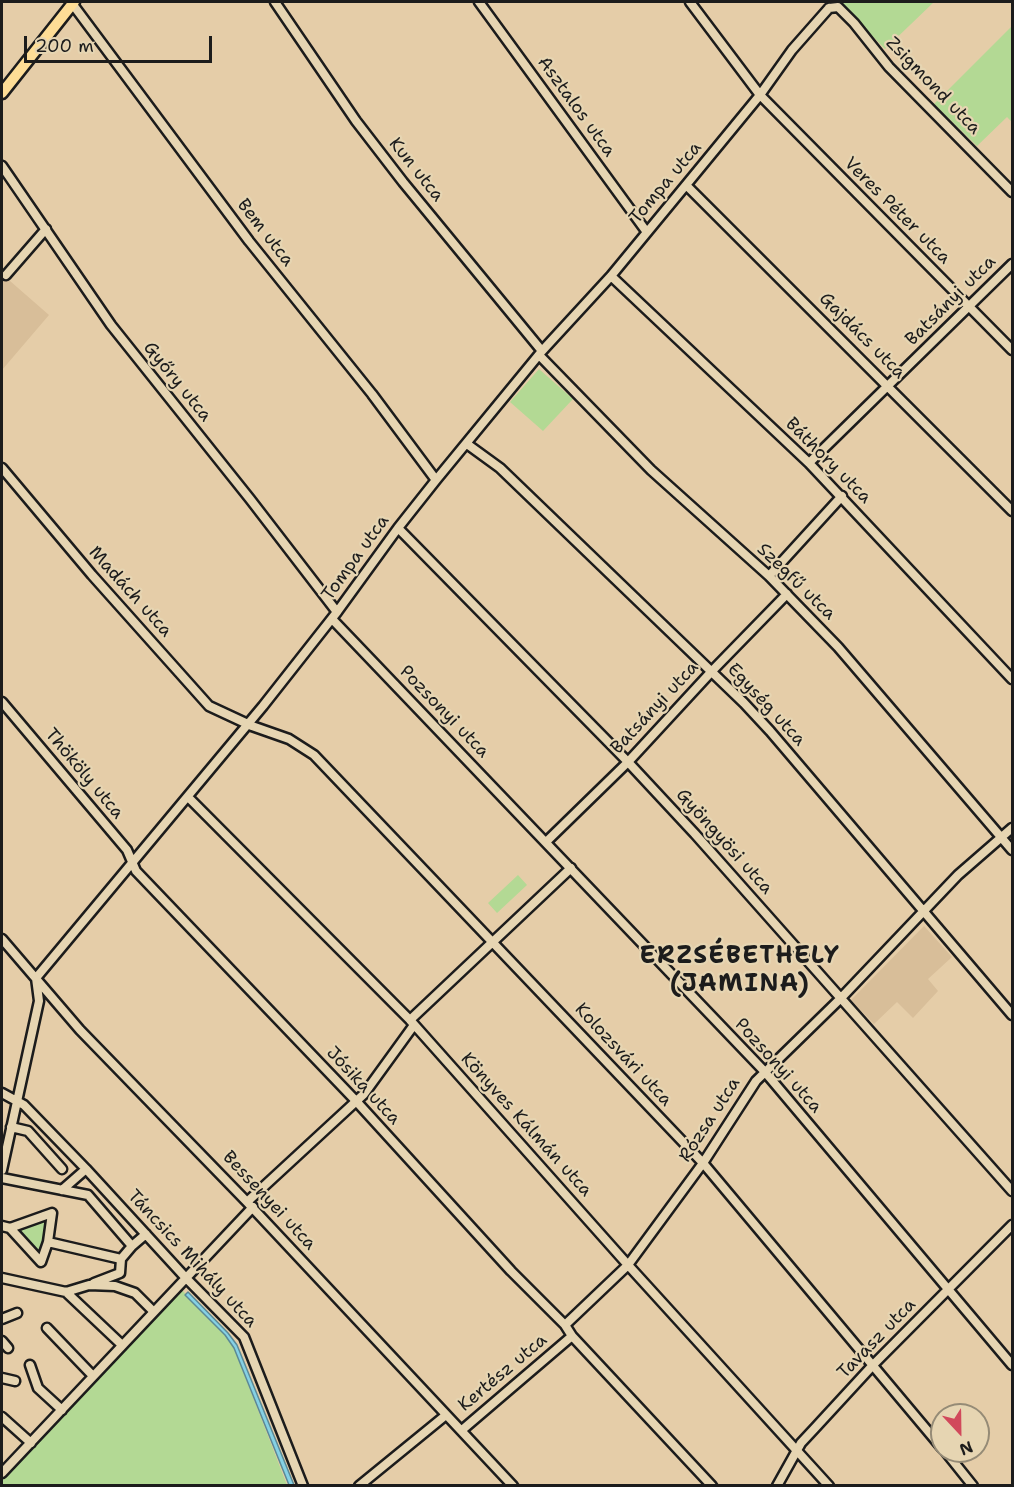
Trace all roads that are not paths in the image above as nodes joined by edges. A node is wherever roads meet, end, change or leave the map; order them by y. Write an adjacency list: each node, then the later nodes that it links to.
1 (73, 2): 6 (main road); 23 (street, Bem utca)
2 (275, 2): 18 (street, Kun utca)
3 (479, 2): 12 (street, Asztalos utca)
4 (690, 2): 7 (street, Veres Péter utca)
5 (826, 5): 7 (street, Tompa utca); 10 (street, Zsigmond utca)
6 (2, 93)
7 (759, 95): 9 (street, Tompa utca); 16 (street, Veres Péter utca)
8 (2, 165): 11 (street, Győry utca)
9 (687, 185): 12 (street, Tompa utca); 19 (street, Gajdács utca)
10 (1012, 192)
11 (46, 229): 14 (street); 29 (street, Győry utca)
12 (646, 231): 15 (street, Tompa utca)
13 (1012, 264): 16 (street, Batsányi utca)
14 (6, 275)
15 (611, 276): 18 (street, Tompa utca); 21 (street, Báthory utca)
16 (969, 307): 17 (street, Veres Péter utca); 19 (street, Batsányi utca)
17 (1012, 350)
18 (540, 353): 20 (street, Tompa utca); 27 (street, Szegfű utca)
19 (888, 385): 21 (street, Batsányi utca); 25 (street, Gajdács utca)
20 (467, 444): 23 (street, Tompa utca); 30 (street, Egység utca)
21 (809, 463): 24 (street, Báthory utca)
22 (2, 468): 33 (street, Madách utca)
23 (436, 480): 26 (street, Tompa utca)
24 (842, 496): 27 (street); 31 (street, Báthory utca)
25 (1012, 511)
26 (398, 528): 29 (street, Tompa utca); 34 (street, Gyöngyösi utca)
27 (769, 576): 28 (street, Szegfű utca)
28 (787, 594): 30 (street, Batsányi utca); 37 (street, Szegfű utca)
29 (335, 616): 33 (street, Tompa utca); 38 (street, Pozsonyi utca)
30 (712, 671): 34 (street, Batsányi utca); 42 (street, Egység utca)
31 (1012, 679)
32 (2, 702): 40 (street, Thököly utca)
33 (247, 724): 35 (street, Tompa utca); 44 (street, Kolozsvári utca)
34 (628, 762): 38 (street, Batsányi utca); 46 (street, Gyöngyösi utca)
35 (188, 797): 40 (street, Tompa utca); 48 (street, Könyves Kálmán utca)
36 (1012, 828): 37 (street, Rózsa utca)
37 (1002, 838): 39 (street, Szegfű utca); 42 (street, Rózsa utca)
38 (546, 842): 41 (street, Pozsonyi utca)
39 (1012, 850)
40 (134, 866): 45 (street, Tompa utca); 52 (street, Jósika utca)
41 (571, 868): 44 (street); 49 (street, Pozsonyi utca)
42 (924, 910): 46 (street, Rózsa utca); 47 (street, Egység utca)
43 (2, 939): 45 (street, Bessenyei utca)
44 (493, 941): 48 (street); 54 (street, Kolozsvári utca)
45 (36, 978): 51 (street); 61 (street, Bessenyei utca)
46 (841, 998): 49 (street, Rózsa utca); 60 (street, Gyöngyösi utca)
47 (1012, 1015)
48 (412, 1023): 52 (street); 68 (street, Könyves Kálmán utca)
49 (765, 1072): 54 (street, Rózsa utca); 72 (street, Pozsonyi utca)
50 (2, 1092): 51 (street, Táncsics Mihály utca)
51 (18, 1100): 53 (street); 56 (street, Táncsics Mihály utca)
52 (356, 1101): 61 (street); 77 (street, Jósika utca)
53 (11, 1127): 55 (street); 57 (street)
54 (703, 1163): 68 (street, Rózsa utca); 82 (street, Kolozsvári utca)
55 (62, 1169)
56 (86, 1169): 59 (street); 64 (street, Táncsics Mihály utca)
57 (2, 1170)
58 (2, 1178): 59 (street)
59 (63, 1190): 66 (street)
60 (1012, 1191)
61 (250, 1205): 69 (street); 88 (street, Bessenyei utca)
62 (1012, 1225): 72 (street, Tavasz utca)
63 (6, 1227): 65 (street); 65 (street)
64 (146, 1234): 66 (street); 69 (street, Táncsics Mihály utca)
65 (48, 1242): 67 (street)
66 (132, 1246): 67 (street)
67 (121, 1259): 71 (street)
68 (628, 1265): 77 (street, Kertész utca); 93 (street, Könyves Kálmán utca)
69 (185, 1277): 74 (street); 96 (street, Táncsics Mihály utca)
70 (2, 1278): 73 (street)
71 (112, 1281): 73 (street); 74 (street)
72 (948, 1290): 82 (street, Tavasz utca); 83 (street, Pozsonyi utca)
73 (66, 1292): 80 (street)
74 (153, 1311): 80 (street)
75 (17, 1313): 76 (street)
76 (2, 1319)
77 (565, 1325): 79 (street, Kertész utca)
78 (47, 1328): 84 (street)
79 (572, 1336): 90 (street, Kertész utca); 99 (street)
80 (122, 1345): 84 (street)
81 (30, 1365): 87 (street)
82 (873, 1365): 91 (street, Kolozsvári utca); 93 (street, Tavasz utca)
83 (1012, 1365)
84 (93, 1376): 87 (street)
85 (2, 1378): 86 (street)
86 (15, 1382)
87 (62, 1410): 92 (street)
88 (446, 1415): 90 (street, Bessenyei utca); 97 (street, Kertész utca)
89 (2, 1417): 92 (street)
90 (462, 1430): 98 (street, Bessenyei utca)
91 (930, 1433)
92 (31, 1443): 95 (street)
93 (797, 1451): 100 (street, Tavasz utca); 101 (street, Könyves Kálmán utca)
94 (955, 1463): 102 (street, Kolozsvári utca)
95 (2, 1473)
96 (303, 1485)
97 (359, 1485)
98 (513, 1485)
99 (712, 1485)
100 (777, 1485)
101 (829, 1485)
102 (974, 1485)

